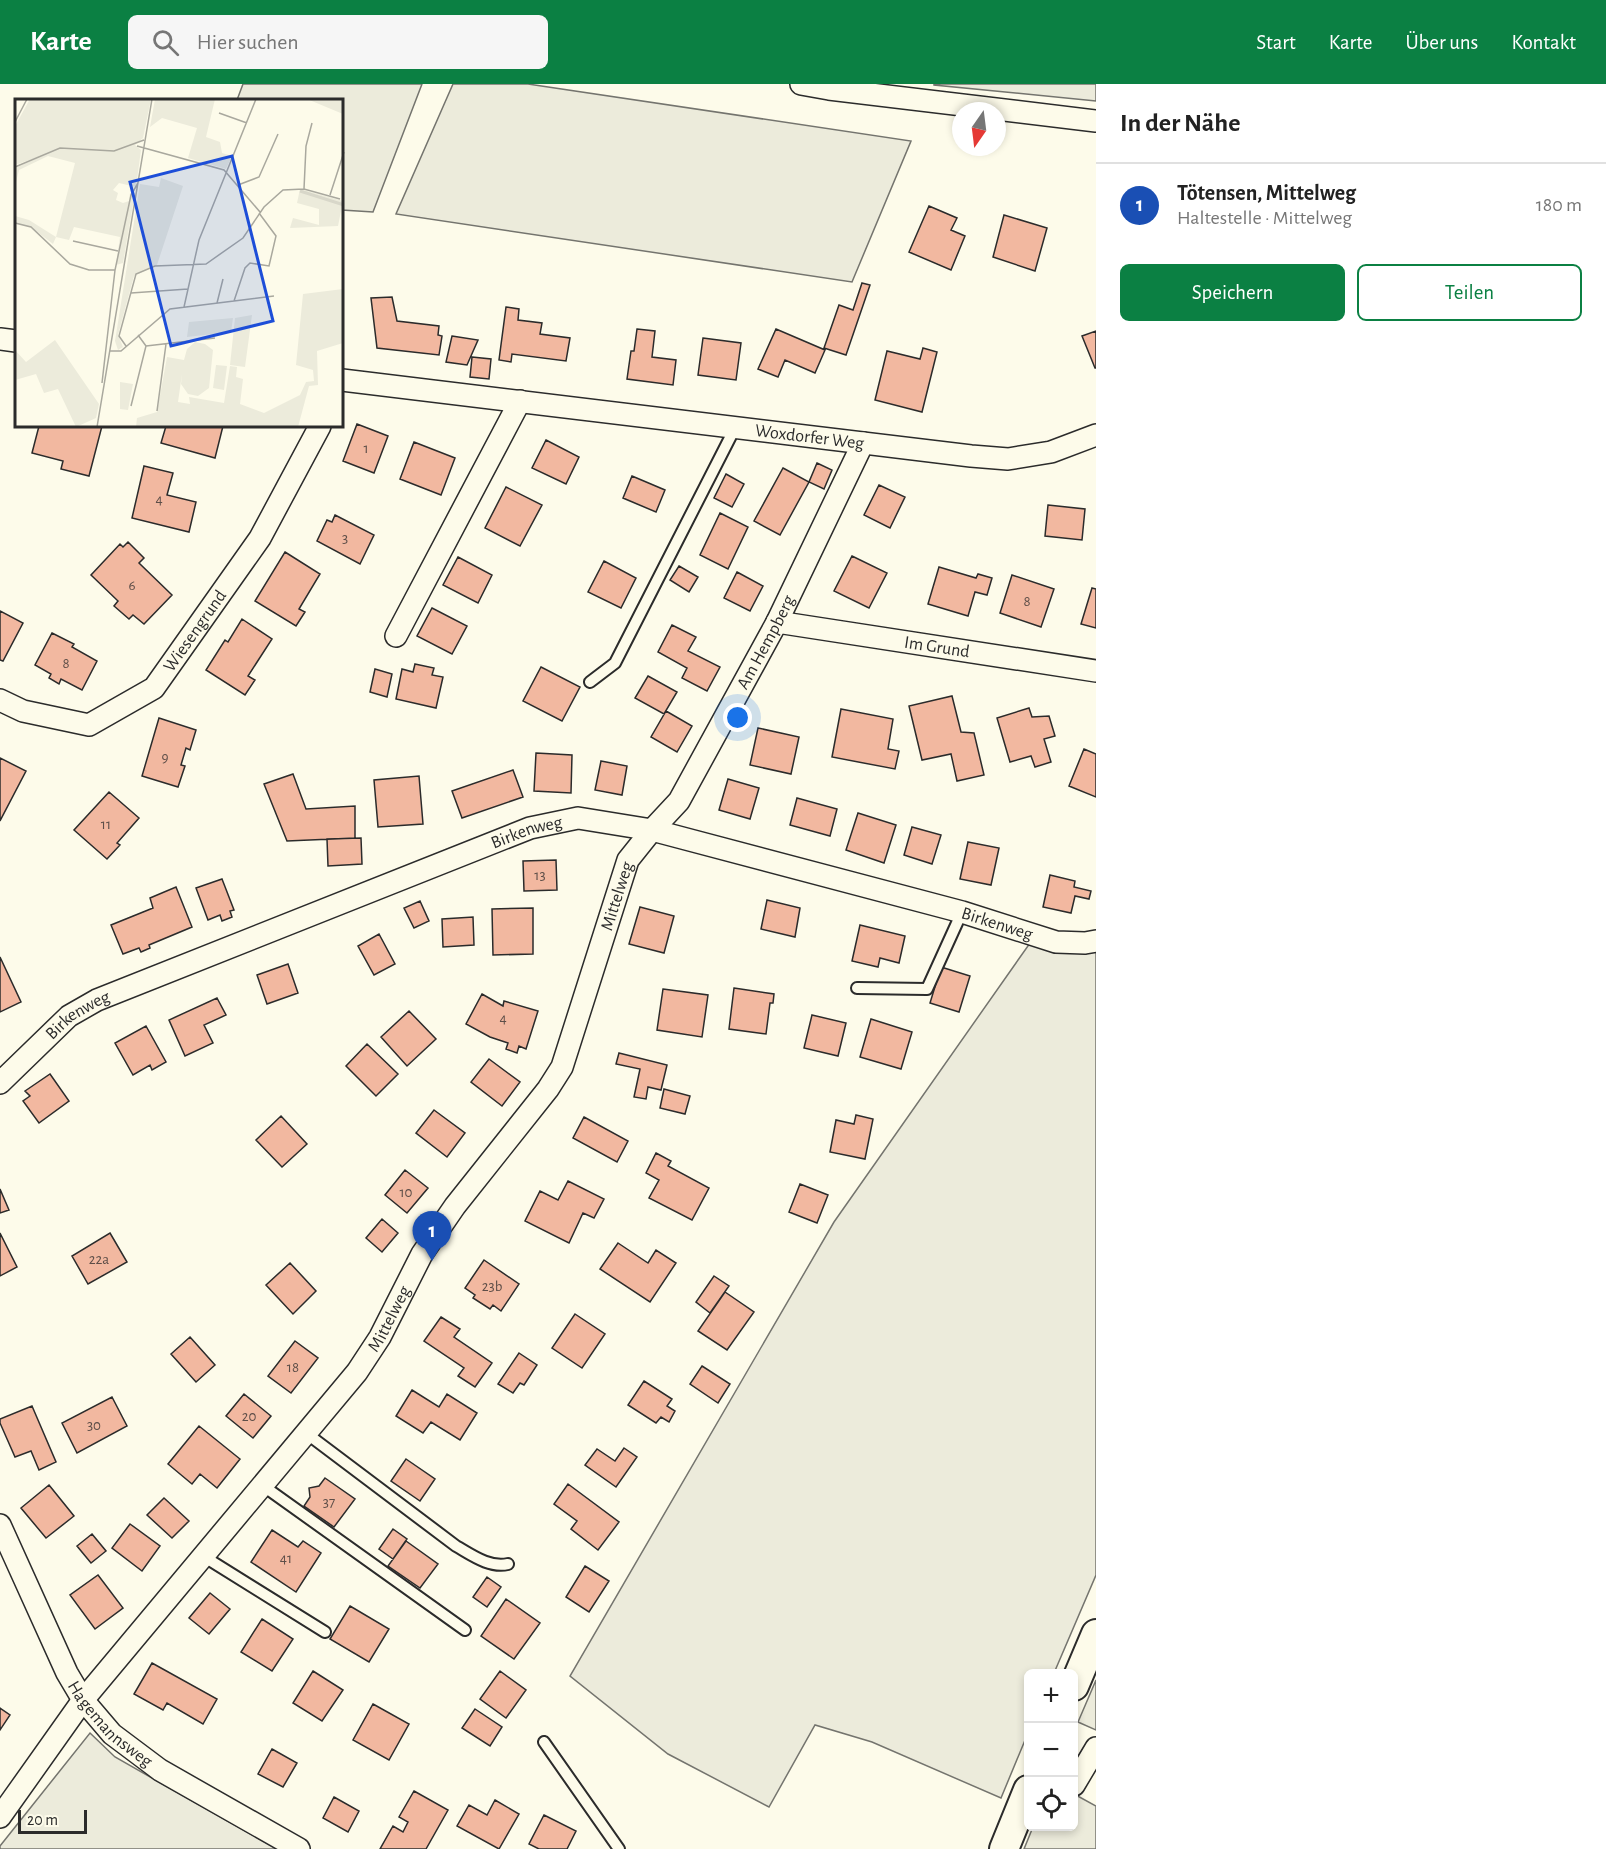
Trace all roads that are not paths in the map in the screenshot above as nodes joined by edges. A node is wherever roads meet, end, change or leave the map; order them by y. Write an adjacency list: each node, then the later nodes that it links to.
1 (801, 84): 2 (street)
2 (1096, 121)
3 (0, 339): 4 (street)
4 (15, 341)
5 (344, 382): 6 (street, Woxdorfer Weg)
6 (520, 402): 8 (street, Woxdorfer Weg); 12 (street)
7 (319, 428): 15 (street, Wiesengrund)
8 (735, 428): 10 (street, Woxdorfer Weg); 14 (lane)
9 (1096, 435): 10 (street, Woxdorfer Weg)
10 (863, 443): 11 (street, Am Hempberg)
11 (777, 622): 13 (street, Im Grund); 16 (street, Am Hempberg)
12 (396, 636)
13 (1096, 671)
14 (590, 682)
15 (0, 700)
16 (652, 830): 17 (street, Birkenweg); 20 (street, Birkenweg); 21 (street, Mittelweg)
17 (962, 912): 18 (street, Birkenweg); 19 (lane)
18 (1096, 941)
19 (857, 988)
20 (0, 1083)
21 (306, 1433): 22 (street, Mittelweg); 26 (lane)
22 (262, 1485): 25 (street, Mittelweg); 27 (lane)
23 (0, 1525): 24 (street, Hagemannsweg)
24 (5, 1547): 31 (street, Hagemannsweg)
25 (203, 1556): 28 (lane); 31 (street, Mittelweg)
26 (508, 1564)
27 (465, 1629)
28 (325, 1632)
29 (1096, 1634): 30 (main road)
30 (1078, 1677)
31 (83, 1700): 36 (street, Mittelweg); 37 (street, Hagemannsweg)
32 (544, 1742): 38 (lane)
33 (1096, 1748): 34 (street)
34 (1078, 1778)
35 (1024, 1809): 39 (main road)
36 (0, 1817)
37 (299, 1849)
38 (619, 1849)
39 (1004, 1849)

